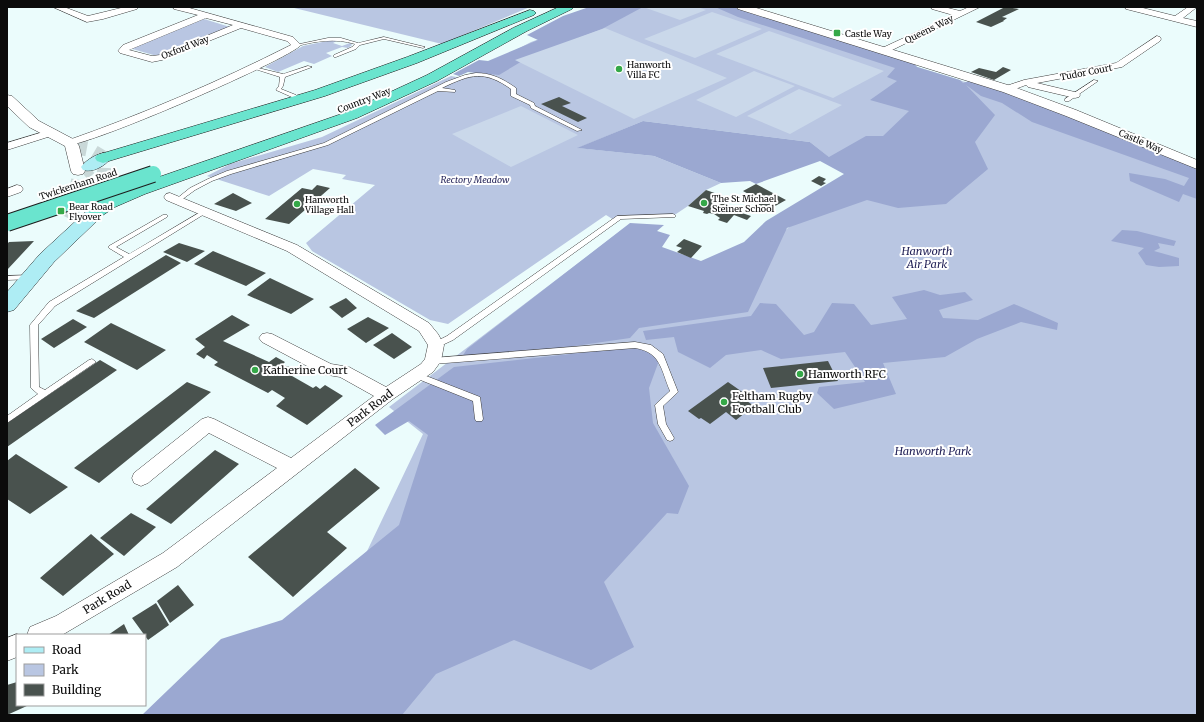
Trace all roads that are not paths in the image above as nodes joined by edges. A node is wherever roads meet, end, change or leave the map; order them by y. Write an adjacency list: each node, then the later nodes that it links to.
1 (57, 7): 2 (street)
2 (134, 7)
3 (177, 7): 13 (street)
4 (543, 7): 11 (highway, Country Way)
5 (568, 7): 17 (highway, Country Way)
6 (742, 7): 22 (street, Castle Way)
7 (935, 7): 12 (street)
8 (976, 7): 12 (street, Queens Way)
9 (1129, 7): 14 (street)
10 (1193, 7): 14 (street)
11 (530, 13): 37 (highway, Country Way); 40 (highway)
12 (960, 14): 22 (street, Queens Way)
13 (206, 15): 16 (street); 16 (street, Oxford Way)
14 (1176, 19): 15 (street)
15 (1197, 24)
16 (241, 25): 20 (street)
17 (522, 29): 42 (highway, Country Way); 46 (highway)
18 (1157, 39): 28 (street, Tudor Court)
19 (358, 44): 20 (lane); 21 (lane); 23 (lane)
20 (298, 45): 25 (street)
21 (423, 47)
22 (883, 51): 30 (street, Castle Way)
23 (336, 56)
24 (310, 67): 26 (lane)
25 (254, 68): 26 (lane); 38 (street)
26 (283, 76): 32 (lane)
27 (1096, 81): 33 (lane)
28 (1024, 83): 30 (street, Tudor Court); 33 (street)
29 (437, 89): 31 (lane); 35 (lane); 44 (lane)
30 (1007, 89): 41 (street, Castle Way)
31 (453, 91)
32 (294, 96)
33 (1071, 98)
34 (7, 99): 36 (street)
35 (579, 130)
36 (50, 133): 38 (street); 39 (street)
37 (232, 133)
38 (71, 145): 43 (street)
39 (7, 147)
40 (104, 161): 43 (main road)
41 (1197, 165)
42 (151, 167): 45 (highway, Twickenham Road); 51 (highway, bridge)
43 (84, 169)
44 (174, 199): 47 (street)
45 (7, 207)
46 (98, 208): 53 (main road)
47 (204, 212): 52 (lane); 58 (street)
48 (165, 216): 52 (lane)
49 (673, 216): 58 (lane)
50 (68, 218): 53 (main road)
51 (7, 223)
52 (129, 257): 62 (lane)
53 (47, 258): 54 (main road)
54 (30, 277): 55 (lane); 56 (main road)
55 (7, 278)
56 (9, 299)
57 (267, 338): 63 (street)
58 (436, 345): 59 (street)
59 (434, 361): 61 (street, Park Road); 66 (lane)
60 (92, 362): 62 (lane)
61 (416, 375): 63 (street, Park Road); 64 (lane)
62 (44, 394): 65 (lane)
63 (387, 395): 67 (street, Park Road)
64 (479, 419)
65 (7, 420)
66 (670, 438)
67 (293, 468): 68 (street); 69 (street, Park Road)
68 (141, 478)
69 (40, 634)
70 (16, 646): 71 (street)
71 (7, 650)

